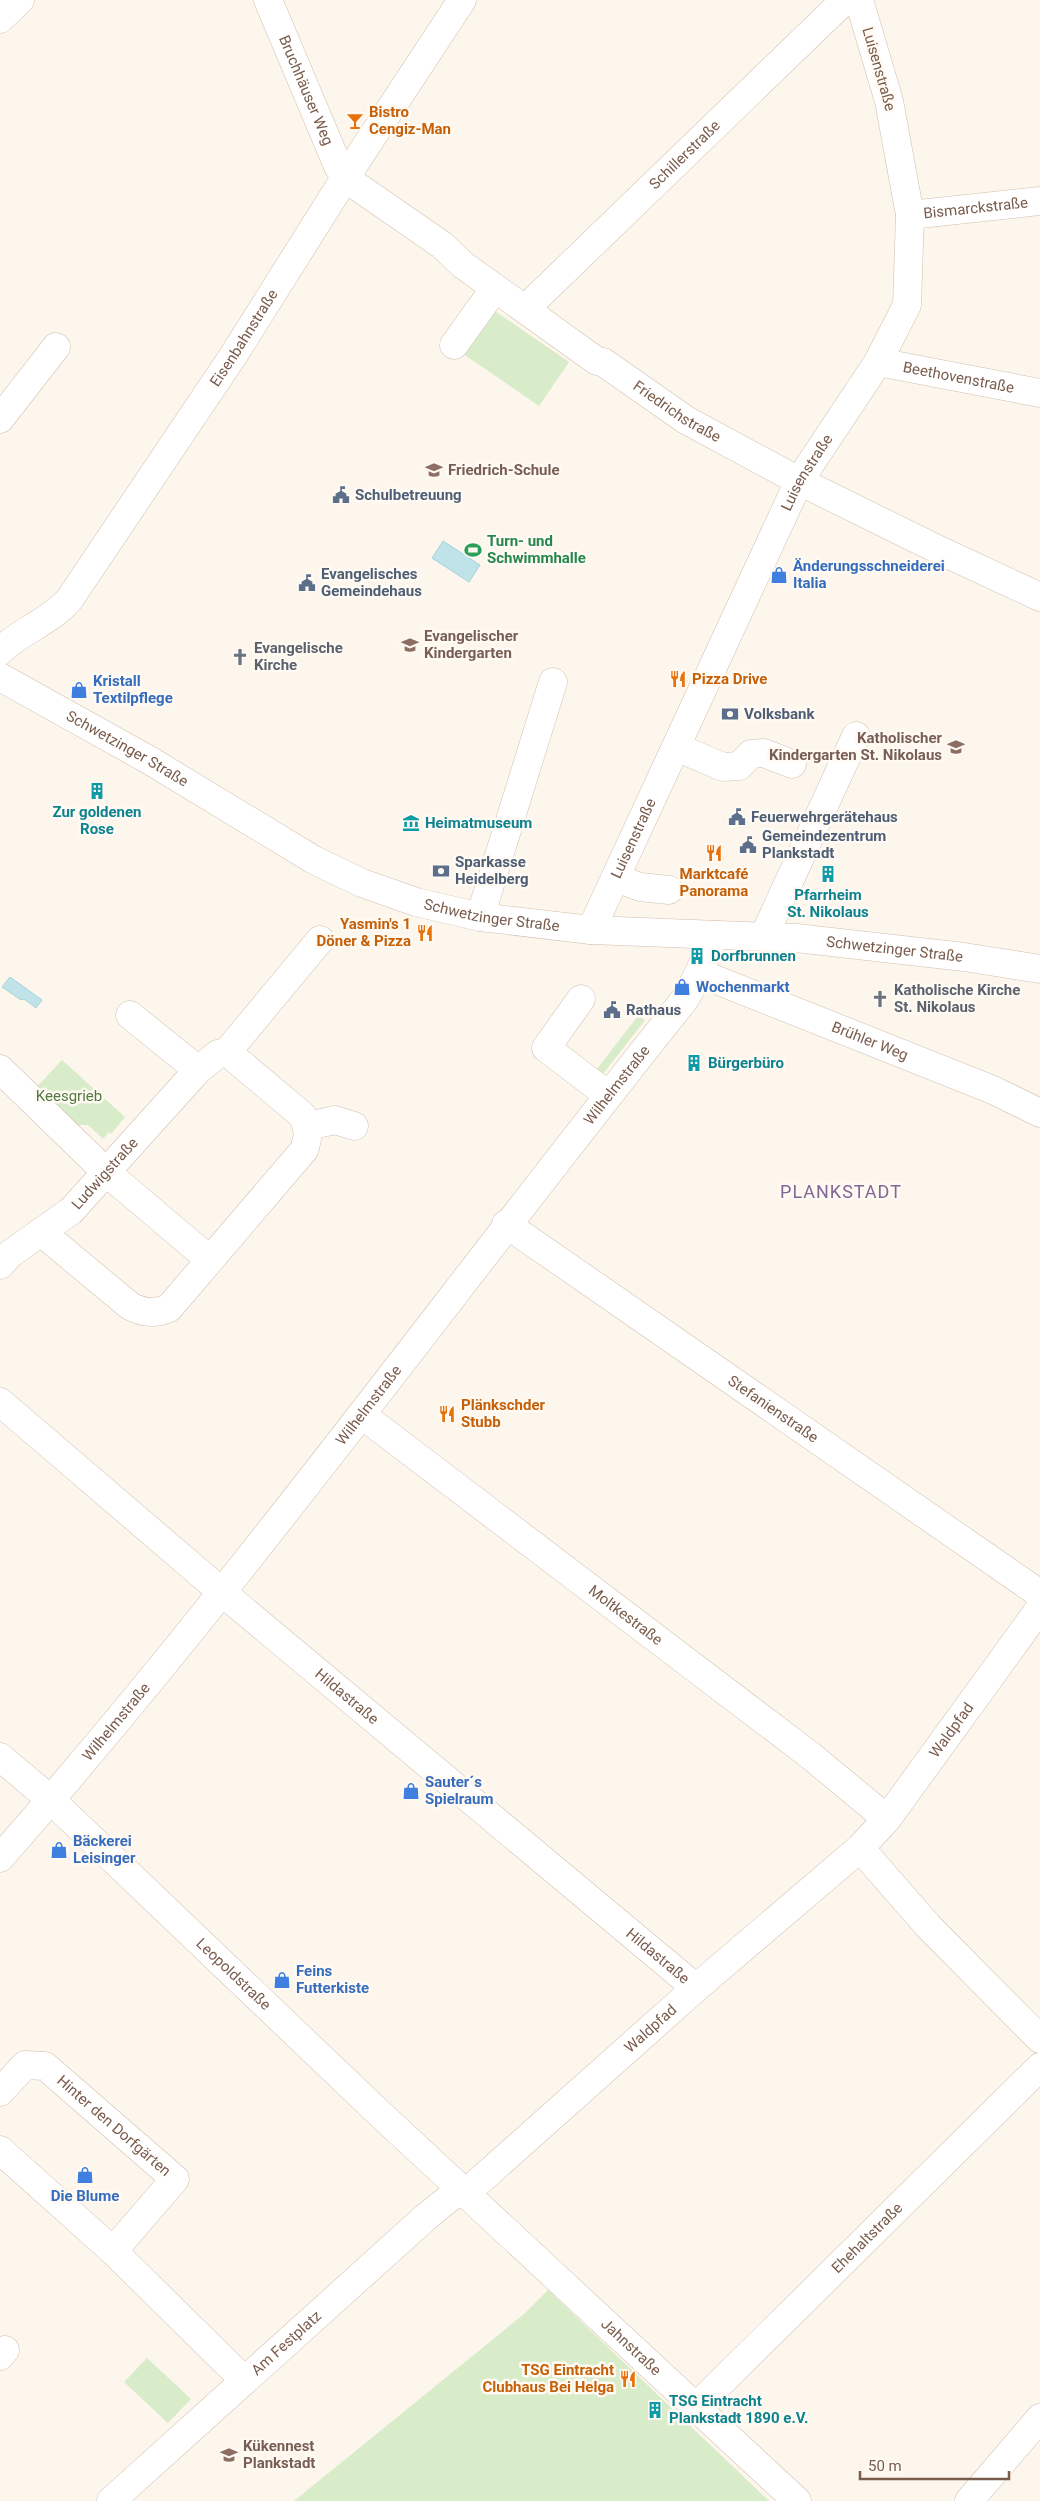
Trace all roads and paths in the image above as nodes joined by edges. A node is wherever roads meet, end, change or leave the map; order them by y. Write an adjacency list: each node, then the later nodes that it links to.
1 (20, 0): 6 (street)
2 (268, 0): 7 (street, Bruchhäuser Weg)
3 (462, 0): 7 (street, Eisenbahnstraße)
4 (845, 0): 11 (street, Schillerstraße)
5 (859, 0): 9 (street, Luisenstraße)
6 (0, 19)
7 (345, 178): 10 (street, Friedrichstraße); 19 (street, Eisenbahnstraße)
8 (1040, 201): 9 (street, Bismarckstraße)
9 (910, 215): 14 (street, Luisenstraße)
10 (495, 288): 11 (street, Friedrichstraße); 12 (street)
11 (526, 309): 17 (street, Friedrichstraße)
12 (454, 345)
13 (56, 347): 16 (street)
14 (878, 362): 15 (street, Beethovenstraße); 17 (street, Luisenstraße)
15 (1040, 392)
16 (0, 419)
17 (799, 481): 18 (street, Friedrichstraße); 23 (street, Luisenstraße)
18 (1040, 597)
19 (0, 651)
20 (0, 677): 27 (street, Schwetzinger Straße)
21 (553, 682): 27 (street)
22 (856, 736): 30 (street)
23 (676, 747): 24 (street); 25 (street, Luisenstraße)
24 (792, 764)
25 (616, 878): 26 (street); 28 (street, Luisenstraße)
26 (669, 890)
27 (480, 917): 28 (street, Schwetzinger Straße)
28 (591, 930): 29 (street, Schwetzinger Straße)
29 (714, 935): 30 (street, Schwetzinger Straße); 33 (street, Wilhelmstraße)
30 (764, 936): 32 (street, Schwetzinger Straße)
31 (320, 940): 36 (street, Ludwigstraße)
32 (1040, 969)
33 (699, 973): 39 (street, Wilhelmstraße); 40 (street, Brühler Weg)
34 (581, 998): 39 (street)
35 (130, 1015): 38 (street)
36 (227, 1052): 38 (street, Ludwigstraße); 41 (street)
37 (0, 1069): 43 (street)
38 (198, 1070): 43 (street, Ludwigstraße)
39 (608, 1095): 44 (street, Wilhelmstraße)
40 (1040, 1113)
41 (308, 1126): 42 (street); 46 (street)
42 (354, 1126)
43 (106, 1172): 45 (street, Ludwigstraße); 46 (street)
44 (506, 1224): 49 (street, Wilhelmstraße); 51 (street, Stefanienstraße)
45 (42, 1232): 46 (street); 47 (street, Ludwigstraße)
46 (210, 1260)
47 (0, 1265)
48 (0, 1402): 50 (street, Hildastraße)
49 (362, 1415): 50 (street, Wilhelmstraße); 55 (street, Moltkestraße)
50 (223, 1593): 54 (street, Wilhelmstraße); 58 (street, Hildastraße)
51 (1040, 1594)
52 (1040, 1608): 55 (street, Waldpfad)
53 (0, 1757): 54 (street, Leopoldstraße)
54 (51, 1800): 57 (street, Wilhelmstraße); 63 (street, Leopoldstraße)
55 (887, 1819): 56 (street, Waldpfad)
56 (860, 1848): 58 (street, Waldpfad); 59 (street)
57 (0, 1858)
58 (696, 1988): 63 (street, Waldpfad)
59 (1040, 2040)
60 (1040, 2066): 66 (street, Ehehaltstraße)
61 (0, 2092): 64 (street, Hinter den Dorfgärten)
62 (0, 2150): 64 (street)
63 (467, 2192): 65 (street, Am Festplatz); 66 (street, Jahnstraße)
64 (113, 2251): 65 (street)
65 (244, 2380): 68 (street, Am Festplatz)
66 (695, 2408): 69 (street, Jahnstraße)
67 (1040, 2418): 70 (street)
68 (112, 2501)
69 (797, 2501)
70 (969, 2501)

